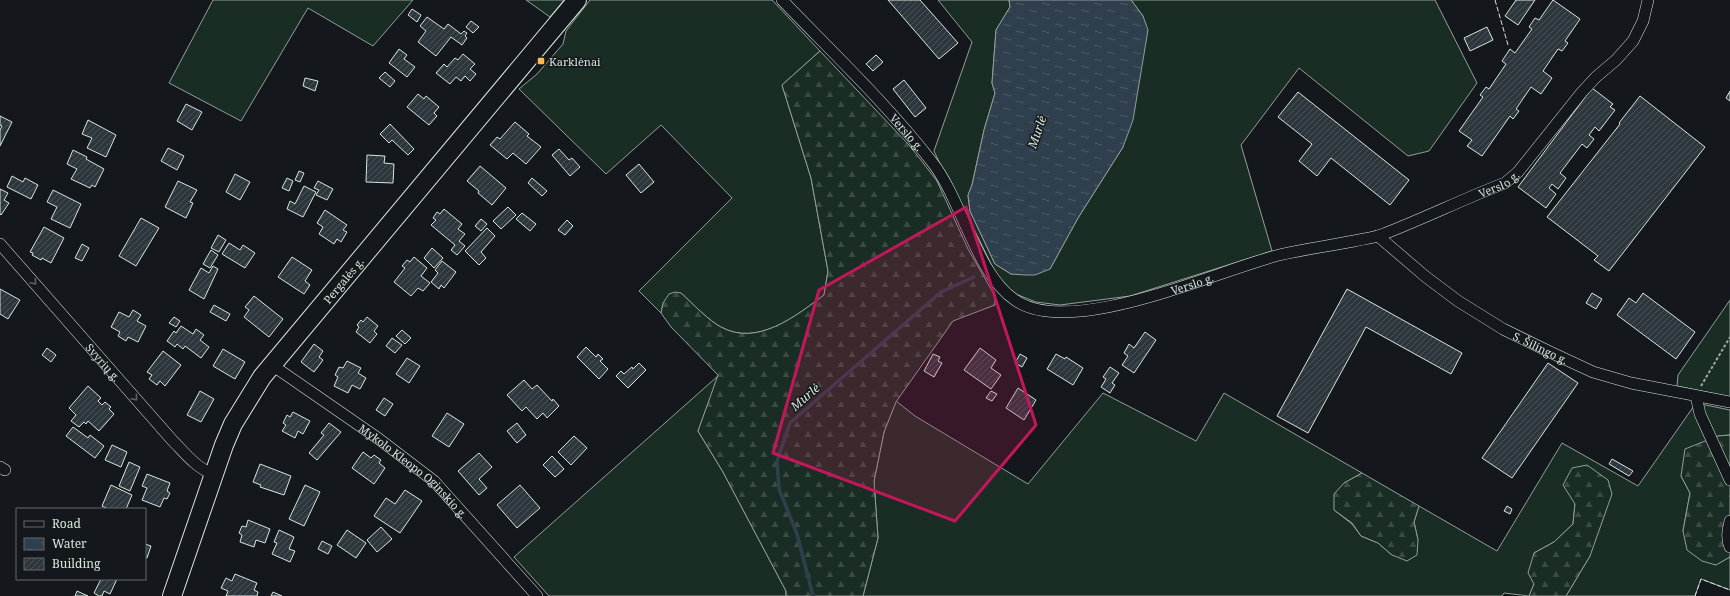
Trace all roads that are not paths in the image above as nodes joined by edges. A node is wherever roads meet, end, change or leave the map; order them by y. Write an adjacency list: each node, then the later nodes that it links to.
1 (577, 0): 6 (main road, Pergalės g.)
2 (782, 0): 4 (street, Verslo g.)
3 (1648, 0): 4 (street, Verslo g.)
4 (1378, 236): 7 (street, S. Šilingo g.)
5 (0, 244): 9 (street, Svyrių g., one-way to 9)
6 (272, 365): 9 (main road, Pergalės g.); 14 (street, Mykolo Kleopo Oginskio g.)
7 (1696, 396): 8 (street, S. Šilingo g.); 10 (street)
8 (1730, 402)
9 (213, 474): 13 (main road, Pergalės g.)
10 (1730, 480)
11 (1730, 521): 12 (street)
12 (1730, 547)
13 (172, 596)
14 (537, 596)

